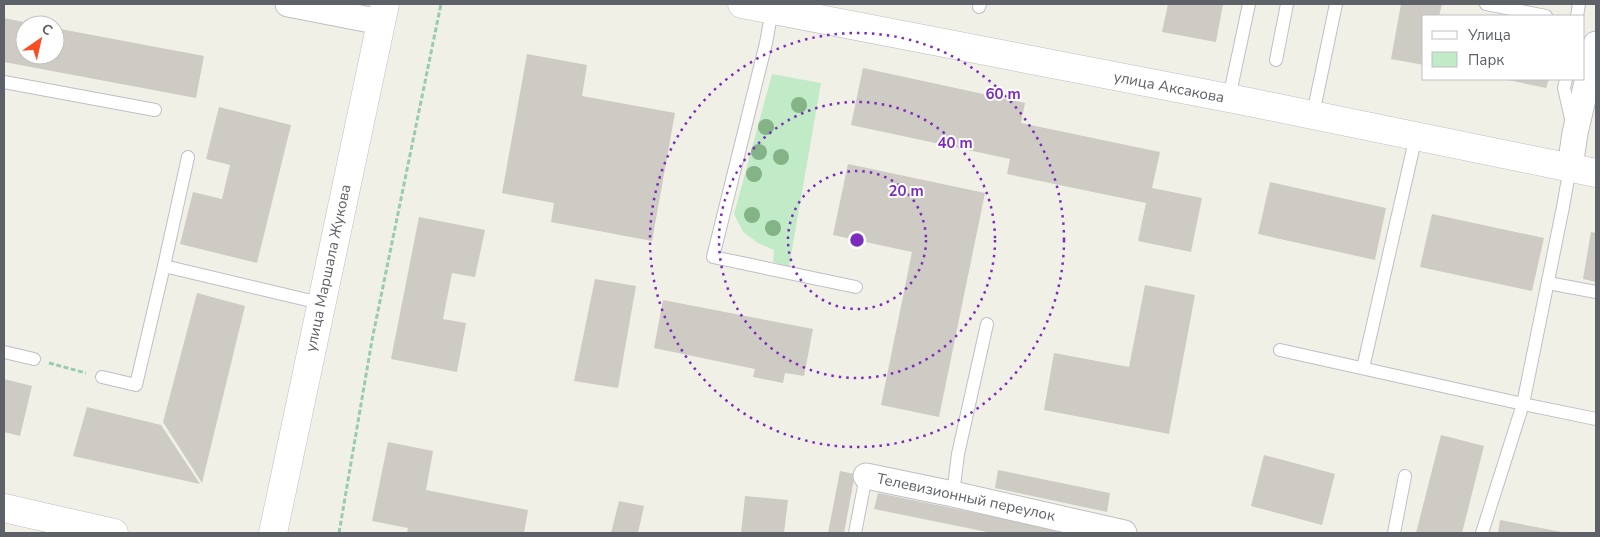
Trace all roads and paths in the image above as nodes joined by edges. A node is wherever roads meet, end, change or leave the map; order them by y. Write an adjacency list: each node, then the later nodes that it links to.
1 (288, 4): 9 (street)
2 (441, 4): 43 (path)
3 (742, 4): 8 (main road, улица Аксакова)
4 (1249, 4): 15 (lane)
5 (1287, 4): 12 (lane)
6 (1336, 4): 17 (lane)
7 (1486, 4): 10 (lane)
8 (772, 10): 15 (main road, улица Аксакова); 25 (lane)
9 (383, 13): 27 (main road, улица Маршала Жукова)
10 (1541, 15)
11 (1596, 44): 18 (street)
12 (1276, 60)
13 (1566, 80): 18 (lane)
14 (4, 82): 16 (lane)
15 (1229, 98): 17 (main road, улица Аксакова)
16 (155, 110)
17 (1313, 114): 19 (main road, улица Аксакова)
18 (1575, 134): 21 (street)
19 (1416, 136): 21 (main road, улица Аксакова); 32 (lane)
20 (188, 157): 23 (lane)
21 (1570, 167): 22 (main road, улица Аксакова); 24 (lane)
22 (1596, 173)
23 (164, 266): 27 (lane); 33 (lane)
24 (1548, 283): 26 (lane); 34 (lane)
25 (856, 287)
26 (1596, 292)
27 (320, 303): 42 (main road, улица Маршала Жукова)
28 (987, 324): 38 (lane)
29 (1280, 350): 32 (lane)
30 (4, 352): 31 (lane)
31 (34, 359): 33 (path)
32 (1363, 368): 34 (lane)
33 (102, 377)
34 (1522, 404): 35 (lane); 47 (lane)
35 (1596, 419)
36 (866, 476): 38 (street, Телевизионный переулок); 44 (lane)
37 (1405, 476): 46 (lane)
38 (953, 494): 40 (street, Телевизионный переулок)
39 (4, 508): 41 (main road)
40 (1084, 529): 45 (street, Телевизионный переулок)
41 (114, 533)
42 (273, 533)
43 (339, 533)
44 (855, 533)
45 (1124, 533)
46 (1394, 533)
47 (1482, 533)

